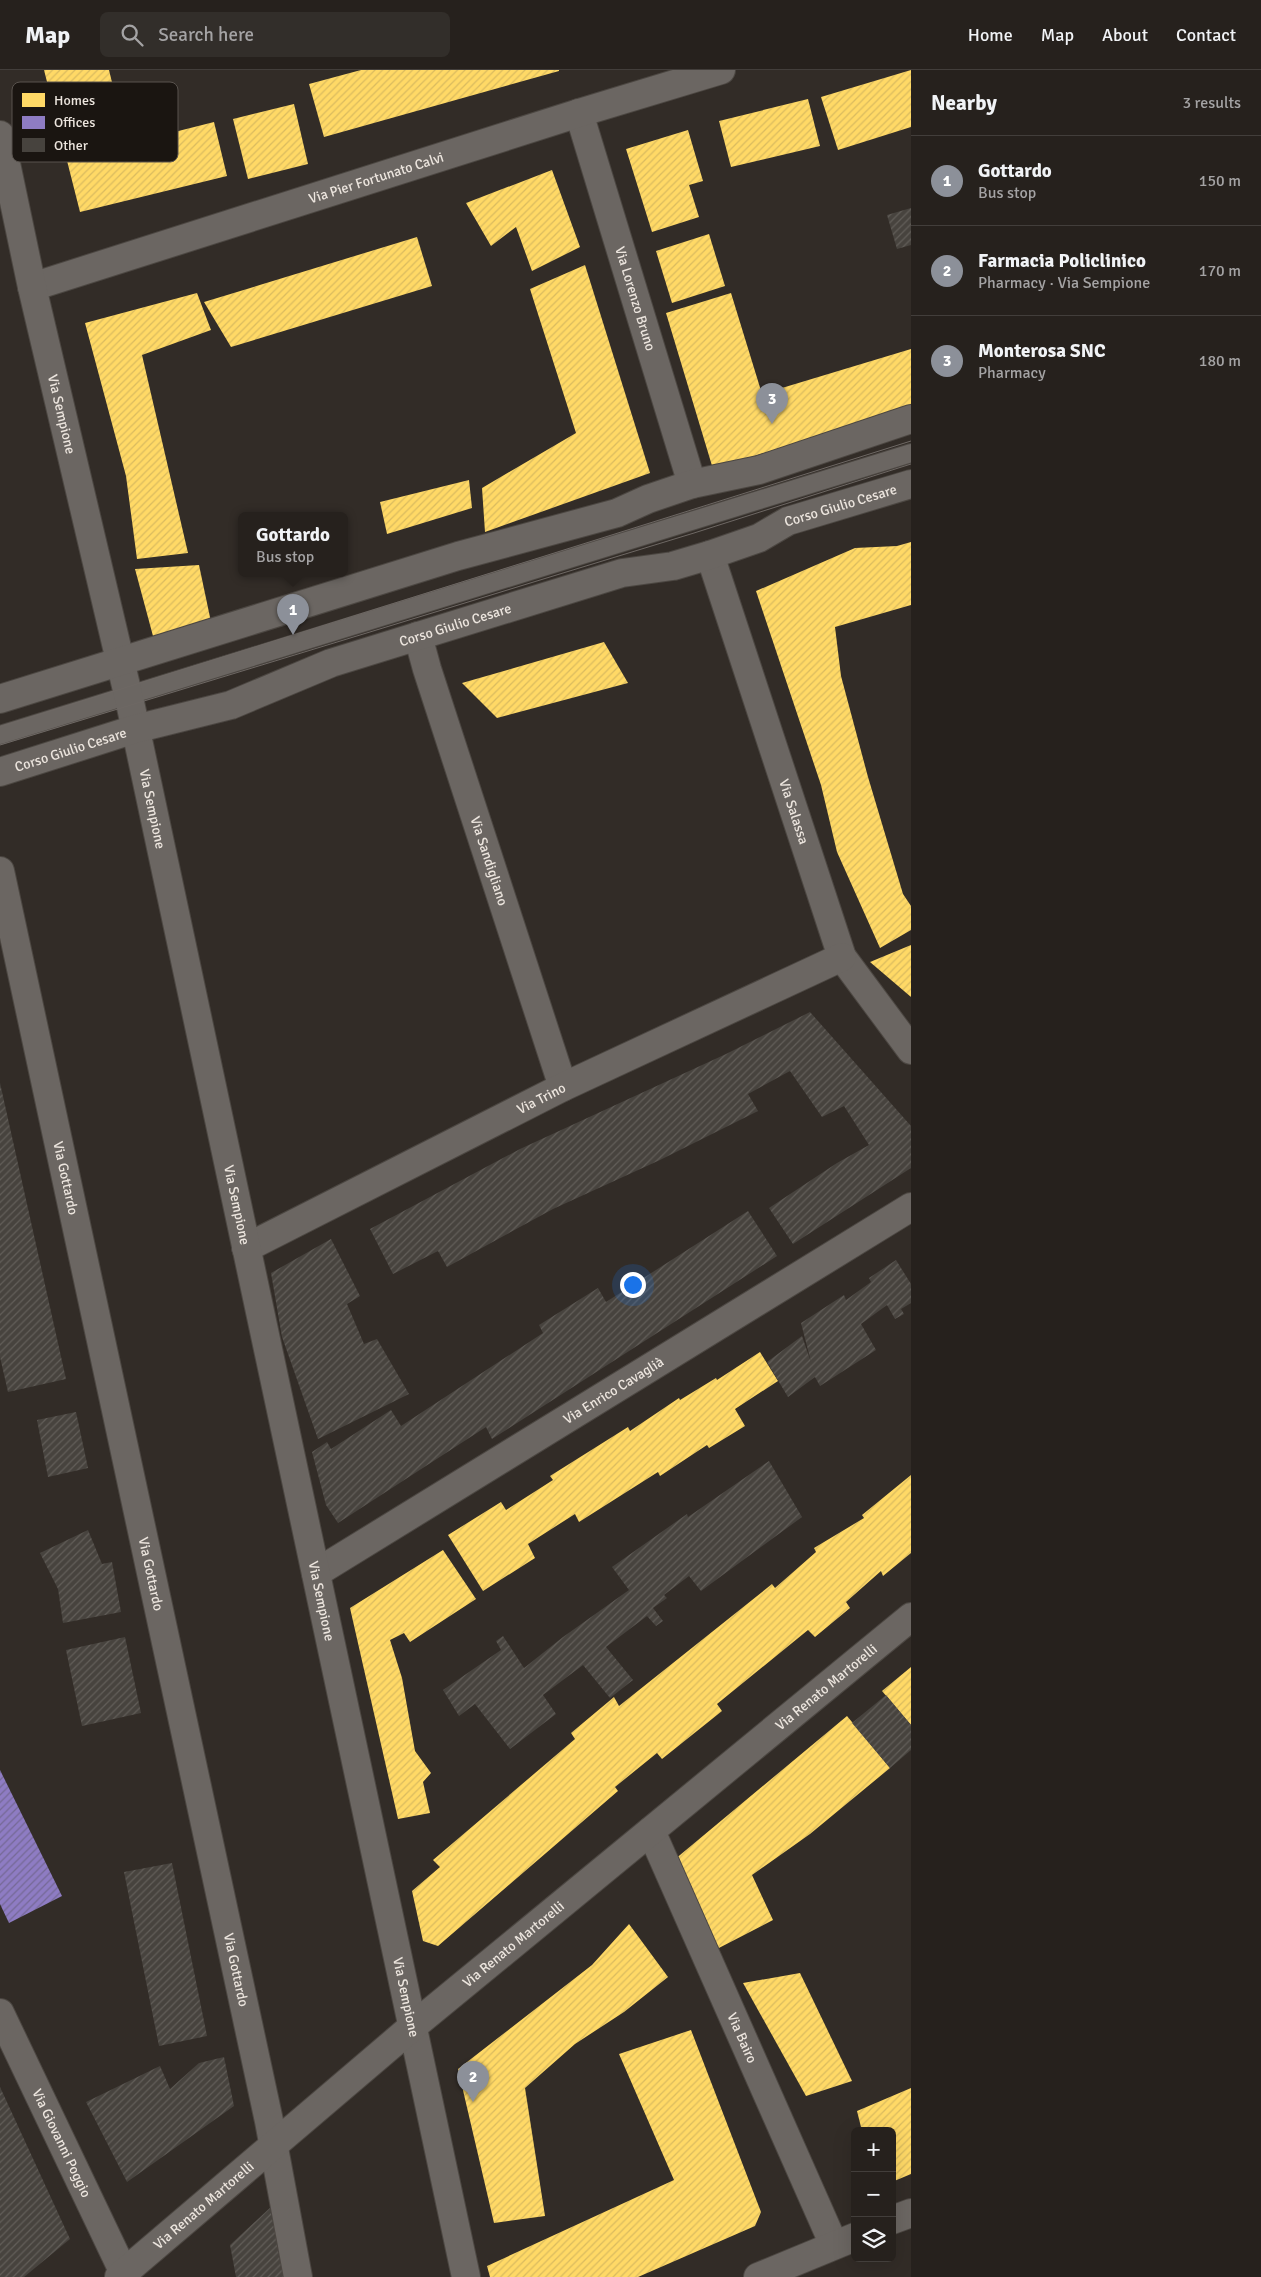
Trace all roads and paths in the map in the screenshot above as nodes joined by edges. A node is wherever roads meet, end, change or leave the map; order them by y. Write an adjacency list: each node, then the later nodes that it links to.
1 (721, 70): 2 (street, Via Pier Fortunato Calvi)
2 (579, 113): 4 (street, Via Pier Fortunato Calvi); 7 (street, Via Lorenzo Bruno)
3 (0, 135): 4 (street, Via Sempione)
4 (32, 287): 11 (street, Via Sempione)
5 (911, 419): 7 (street)
6 (911, 453): 12 (lane)
7 (692, 484): 11 (street)
8 (911, 484): 9 (street, Corso Giulio Cesare)
9 (710, 555): 10 (street, Corso Giulio Cesare); 18 (street, Via Salassa)
10 (418, 636): 14 (street, Corso Giulio Cesare); 20 (street, Via Sandigliano)
11 (120, 660): 12 (street, Via Sempione); 13 (street)
12 (128, 695): 14 (street, Via Sempione); 15 (lane)
13 (0, 699)
14 (135, 729): 16 (street, Corso Giulio Cesare); 22 (street, Via Sempione)
15 (0, 735)
16 (0, 772)
17 (0, 871): 28 (street, Via Gottardo)
18 (842, 958): 19 (street, Via Salassa); 20 (street, Via Trino)
19 (911, 1050)
20 (563, 1087): 22 (street, Via Trino)
21 (911, 1207): 23 (street, Via Enrico Cavaglià)
22 (246, 1248): 23 (street, Via Sempione)
23 (316, 1573): 27 (street, Via Sempione)
24 (911, 1617): 25 (street, Via Renato Martorelli)
25 (651, 1831): 27 (street, Via Renato Martorelli); 31 (street, Via Bairo)
26 (0, 2013): 32 (street, Via Giovanni Poggio)
27 (411, 2028): 28 (street, Via Renato Martorelli); 34 (street, Via Sempione)
28 (274, 2145): 32 (street, Via Renato Martorelli); 33 (street, Via Gottardo)
29 (911, 2213): 30 (street)
30 (896, 2219)
31 (844, 2241): 35 (street)
32 (122, 2275)
33 (298, 2277)
34 (466, 2277)
35 (758, 2277)

